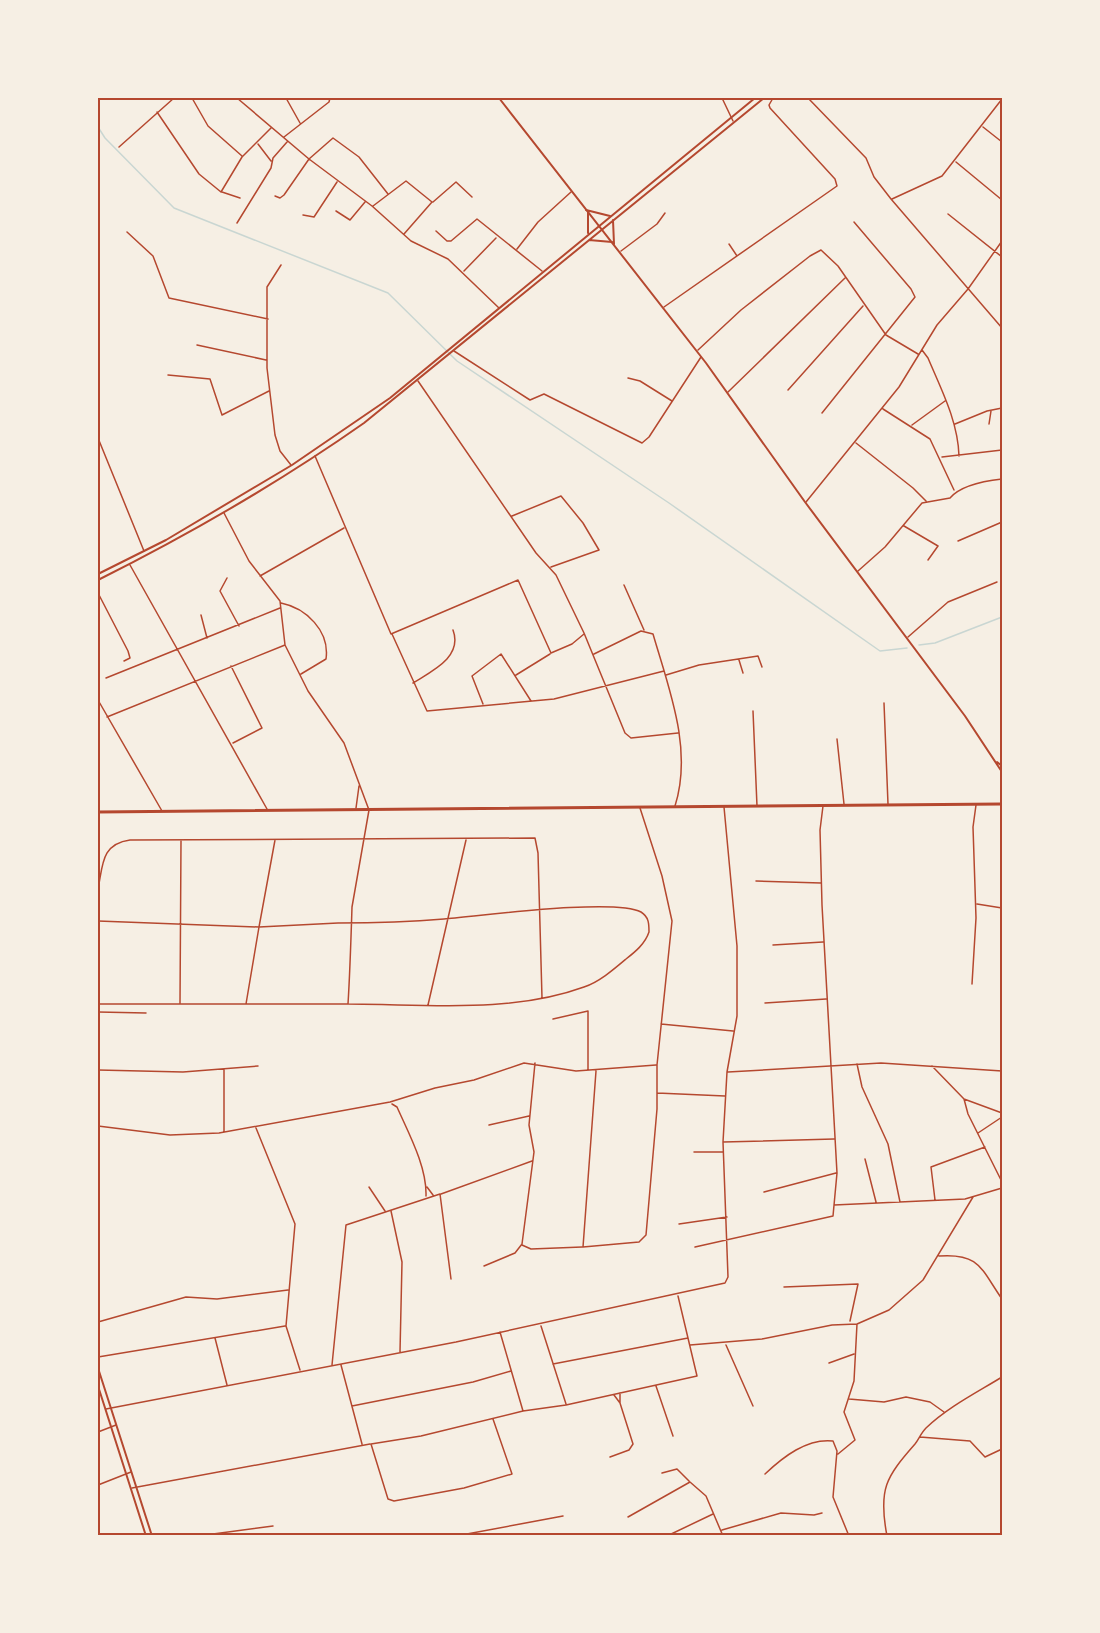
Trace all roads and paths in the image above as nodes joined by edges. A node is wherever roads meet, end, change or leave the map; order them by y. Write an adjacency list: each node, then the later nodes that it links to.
1 (174, 98): 13 (street)
2 (192, 98): 24 (street)
3 (237, 98): 17 (street)
4 (286, 98): 16 (street)
5 (330, 98): 16 (street)
6 (499, 98): 29 (main road)
7 (722, 98): 14 (street)
8 (755, 98): 14 (main road)
9 (764, 98): 15 (main road)
10 (773, 98): 63 (street)
11 (808, 98): 35 (street)
12 (1002, 99): 18 (street)
13 (157, 111): 23 (street); 30 (street)
14 (730, 118): 15 (street); 45 (main road)
15 (733, 122): 46 (main road)
16 (301, 123): 19 (street)
17 (272, 127): 19 (street); 22 (street)
18 (983, 127): 21 (street); 27 (street)
19 (283, 137): 20 (street)
20 (288, 141): 25 (street); 26 (street)
21 (1002, 142)
22 (257, 144): 24 (street); 26 (street)
23 (118, 147)
24 (242, 157): 30 (street)
25 (309, 159): 28 (street); 31 (street); 32 (street)
26 (271, 160): 48 (street)
27 (955, 161): 35 (street); 36 (street)
28 (337, 182): 37 (street); 44 (street)
29 (571, 191): 41 (main road); 60 (street)
30 (221, 192): 34 (street)
31 (388, 194): 38 (street); 39 (street)
32 (275, 196)
33 (472, 197): 38 (street)
34 (240, 198)
35 (891, 199): 69 (street)
36 (1002, 200)
37 (365, 201): 39 (street); 40 (street)
38 (432, 202): 53 (street)
39 (372, 206): 53 (street)
40 (336, 211)
41 (587, 211): 45 (main road); 49 (main road); 54 (main road)
42 (665, 213): 62 (street)
43 (948, 214): 61 (street)
44 (303, 215)
45 (610, 216): 49 (main road)
46 (613, 220): 50 (main road); 58 (main road)
47 (854, 222): 75 (street)
48 (237, 223)
49 (599, 225): 50 (main road); 54 (main road)
50 (602, 229): 56 (main road); 58 (main road)
51 (436, 231): 55 (street)
52 (127, 232): 73 (street)
53 (403, 235): 66 (street)
54 (587, 235): 67 (main road)
55 (497, 237): 60 (street); 66 (street)
56 (589, 240): 58 (main road); 78 (main road)
57 (1002, 241): 61 (street)
58 (613, 243): 62 (main road)
59 (729, 244): 63 (street)
60 (516, 250): 67 (street)
61 (995, 251): 64 (street); 69 (street)
62 (620, 252): 71 (main road)
63 (738, 257): 71 (street)
64 (1002, 257)
65 (281, 265): 73 (street)
66 (463, 272): 72 (street)
67 (543, 272): 72 (main road)
68 (846, 277): 70 (street); 79 (street); 88 (street)
69 (968, 289): 74 (street); 77 (street)
70 (864, 306): 75 (street); 86 (street)
71 (664, 307): 79 (main road)
72 (499, 308): 104 (main road)
73 (268, 319): 82 (street)
74 (1002, 328)
75 (886, 335): 80 (street); 94 (street)
76 (197, 345): 82 (street)
77 (921, 350): 80 (street); 90 (street)
78 (454, 351): 85 (main road); 89 (street)
79 (697, 351): 81 (main road)
80 (919, 355): 92 (street)
81 (701, 356): 88 (main road); 89 (street)
82 (267, 360): 87 (street)
83 (168, 375): 87 (street)
84 (628, 378): 89 (street)
85 (418, 381): 101 (main road); 110 (street)
86 (788, 390)
87 (269, 391): 104 (street)
88 (728, 392): 108 (main road)
89 (673, 401)
90 (945, 401): 95 (street); 97 (street)
91 (1002, 408): 93 (street)
92 (883, 409): 97 (street); 99 (street)
93 (991, 410): 95 (street); 96 (street)
94 (822, 413)
95 (954, 424): 102 (street)
96 (988, 424)
97 (912, 425): 103 (street)
98 (98, 438): 115 (street)
99 (856, 443): 107 (street); 108 (street)
100 (1002, 450): 102 (street)
101 (315, 456): 109 (main road); 113 (street)
102 (958, 456): 103 (street)
103 (941, 457): 106 (street)
104 (292, 465): 115 (main road)
105 (1002, 479): 106 (street)
106 (954, 492): 107 (street)
107 (927, 501): 112 (street)
108 (805, 502): 120 (main road)
109 (223, 512): 116 (main road); 122 (street)
110 (512, 516): 119 (street); 119 (street)
111 (1002, 522): 114 (street)
112 (903, 525): 117 (street); 120 (street)
113 (345, 528): 122 (street); 136 (street)
114 (958, 541)
115 (144, 551): 116 (street); 121 (main road)
116 (146, 555): 118 (main road)
117 (928, 560)
118 (129, 564): 124 (main road); 142 (street)
119 (550, 567): 135 (street)
120 (858, 572): 140 (main road)
121 (98, 574)
122 (260, 576): 128 (street)
123 (227, 578): 132 (street)
124 (98, 580)
125 (997, 582): 140 (street)
126 (624, 585): 134 (street)
127 (98, 593): 146 (street)
128 (281, 605): 129 (street); 131 (street); 151 (street)
129 (276, 612): 131 (street); 132 (street)
130 (201, 615): 137 (street)
131 (282, 615): 141 (street)
132 (239, 626): 137 (street)
133 (453, 630): 156 (street)
134 (644, 630): 144 (street); 149 (street)
135 (584, 633): 138 (street); 139 (street)
136 (391, 634): 143 (street); 156 (street)
137 (207, 638): 142 (street)
138 (582, 638): 139 (street); 143 (street)
139 (586, 638): 144 (street)
140 (906, 638): 167 (main road)
141 (285, 645): 147 (street); 151 (street)
142 (178, 650): 154 (street); 155 (street)
143 (551, 653): 153 (street)
144 (593, 654): 157 (street)
145 (739, 660): 148 (street); 150 (street); 152 (street)
146 (124, 661)
147 (231, 666): 155 (street); 166 (street)
148 (762, 667)
149 (664, 670): 152 (street); 157 (street)
150 (743, 673)
151 (300, 674): 170 (street)
152 (666, 675): 164 (street)
153 (516, 676): 159 (street); 161 (street)
154 (106, 678)
155 (195, 681): 163 (street); 166 (street)
156 (413, 683): 161 (street)
157 (604, 684): 159 (street); 164 (street)
158 (98, 700): 163 (street)
159 (532, 702): 161 (street)
160 (884, 704): 174 (street)
161 (484, 705)
162 (753, 711): 177 (street)
163 (107, 717): 184 (street)
164 (678, 733): 175 (street)
165 (837, 739): 173 (street)
166 (232, 743): 180 (street)
167 (995, 760): 168 (main road); 169 (main road)
168 (1002, 766)
169 (1002, 772)
170 (359, 785): 181 (street); 182 (street)
171 (976, 804): 172 (highway); 174 (highway); 192 (street)
172 (1002, 804)
173 (844, 805): 174 (highway); 178 (highway)
174 (888, 805)
175 (675, 806): 176 (highway); 179 (highway)
176 (724, 806): 177 (highway); 215 (street)
177 (757, 806): 178 (highway)
178 (824, 806): 190 (street)
179 (640, 807): 182 (highway); 214 (street)
180 (268, 810): 181 (highway); 184 (highway)
181 (355, 810): 182 (highway)
182 (369, 810): 185 (street)
183 (98, 812): 184 (highway)
184 (163, 812)
185 (366, 839): 186 (street); 187 (street); 197 (street)
186 (466, 839): 194 (street); 195 (street)
187 (275, 840): 188 (street); 199 (street)
188 (181, 841): 191 (street); 198 (street)
189 (756, 881): 190 (street)
190 (822, 883): 200 (street)
191 (98, 889)
192 (976, 904): 193 (street); 202 (street)
193 (1002, 908)
194 (541, 911): 195 (street); 203 (street); 203 (street)
195 (446, 919): 197 (street); 210 (street)
196 (98, 921): 198 (street)
197 (351, 923): 199 (street); 208 (street)
198 (180, 925): 199 (street); 207 (street)
199 (259, 927): 209 (street)
200 (824, 942): 201 (street); 204 (street)
201 (773, 945)
202 (972, 984)
203 (542, 998): 210 (street)
204 (827, 999): 205 (street); 217 (street)
205 (765, 1003)
206 (98, 1004): 207 (street)
207 (180, 1004): 209 (street)
208 (348, 1004): 209 (street); 210 (street)
209 (246, 1005)
210 (427, 1005)
211 (98, 1012): 212 (street)
212 (146, 1014)
213 (553, 1019): 224 (street)
214 (660, 1024): 215 (street); 219 (street)
215 (734, 1031): 227 (street)
216 (535, 1062): 224 (street); 231 (street); 235 (street)
217 (831, 1064): 218 (street); 227 (street); 242 (street)
218 (857, 1064): 220 (street); 262 (street)
219 (657, 1065): 225 (street); 228 (street)
220 (931, 1065): 226 (street); 230 (street)
221 (258, 1066): 223 (street)
222 (98, 1070): 223 (street)
223 (224, 1070): 240 (street)
224 (588, 1071): 225 (street)
225 (596, 1071): 271 (street)
226 (1002, 1071)
227 (727, 1072): 229 (street)
228 (657, 1093): 229 (street); 271 (street)
229 (726, 1096): 243 (street)
230 (964, 1099): 234 (street); 241 (street)
231 (399, 1100): 232 (street); 233 (street)
232 (390, 1102): 233 (street); 239 (street)
233 (397, 1107): 253 (street)
234 (1002, 1113)
235 (530, 1116): 237 (street); 248 (street)
236 (1002, 1117): 241 (street)
237 (489, 1125)
238 (98, 1126): 240 (street)
239 (255, 1127): 240 (street); 277 (street)
240 (224, 1132)
241 (978, 1133): 244 (street)
242 (835, 1138): 243 (street); 251 (street)
243 (723, 1142): 246 (street)
244 (985, 1147): 252 (street); 261 (street)
245 (694, 1152): 246 (street)
246 (724, 1152): 267 (street)
247 (865, 1159): 263 (street)
248 (533, 1161): 249 (street); 250 (street)
249 (527, 1164): 250 (street); 257 (street)
250 (532, 1168): 270 (street)
251 (837, 1173): 256 (street); 264 (street)
252 (1002, 1182)
253 (426, 1186): 258 (street); 259 (street)
254 (369, 1187): 266 (street)
255 (1002, 1188): 260 (street)
256 (764, 1192)
257 (440, 1194): 258 (street); 275 (street)
258 (433, 1196): 259 (street)
259 (426, 1197): 265 (street)
260 (973, 1197): 261 (street); 273 (street)
261 (935, 1201): 262 (street)
262 (900, 1202): 263 (street)
263 (876, 1203): 264 (street)
264 (834, 1204): 269 (street)
265 (390, 1209): 266 (street); 290 (street)
266 (385, 1211): 296 (street)
267 (728, 1216): 268 (street); 269 (street)
268 (679, 1224)
269 (728, 1240): 272 (street); 278 (street)
270 (522, 1244): 271 (street); 274 (street)
271 (583, 1247)
272 (695, 1247)
273 (938, 1256): 279 (street); 283 (street)
274 (484, 1266)
275 (451, 1279)
276 (784, 1287): 281 (street)
277 (288, 1290): 280 (street); 284 (street)
278 (677, 1295): 282 (street); 287 (street)
279 (1002, 1299)
280 (98, 1322)
281 (849, 1323): 283 (street); 288 (street)
282 (541, 1324): 285 (street); 295 (street)
283 (857, 1324): 291 (street)
284 (286, 1326): 286 (street); 299 (street)
285 (500, 1332): 290 (street); 298 (street)
286 (215, 1337): 292 (street); 302 (street)
287 (688, 1338): 289 (street); 295 (street)
288 (726, 1344): 289 (street); 311 (street)
289 (690, 1345): 303 (street)
290 (400, 1353): 294 (street)
291 (855, 1354): 293 (street); 307 (street)
292 (98, 1357)
293 (829, 1363)
294 (340, 1364): 296 (street); 310 (street)
295 (553, 1364): 309 (street)
296 (332, 1365): 299 (street)
297 (98, 1368): 301 (main road)
298 (511, 1371): 310 (street); 314 (street)
299 (301, 1372): 302 (street)
300 (1002, 1377): 315 (street)
301 (99, 1378): 312 (main road)
302 (227, 1385): 312 (street)
303 (655, 1385): 305 (street); 320 (street)
304 (98, 1386): 313 (main road)
305 (620, 1392): 306 (street); 308 (street)
306 (613, 1394): 308 (street); 309 (street)
307 (848, 1399): 315 (street); 325 (street)
308 (620, 1403): 326 (street)
309 (566, 1405): 314 (street)
310 (352, 1406): 323 (street)
311 (753, 1406)
312 (111, 1408): 313 (street); 317 (main road)
313 (106, 1409): 318 (main road)
314 (524, 1411): 316 (street)
315 (944, 1413): 321 (street)
316 (493, 1419): 322 (street); 322 (street)
317 (116, 1425): 318 (street); 327 (main road)
318 (111, 1426): 319 (street); 329 (main road)
319 (98, 1432)
320 (673, 1436)
321 (920, 1437): 324 (street); 350 (street)
322 (371, 1444): 323 (street)
323 (363, 1445): 333 (street)
324 (1002, 1449)
325 (837, 1455): 330 (street); 349 (street)
326 (610, 1457)
327 (132, 1472): 329 (street); 333 (main road)
328 (662, 1473): 331 (street)
329 (127, 1474): 332 (street); 334 (main road)
330 (765, 1474)
331 (690, 1482): 336 (street); 338 (street)
332 (98, 1485)
333 (138, 1486): 334 (street); 343 (main road)
334 (132, 1488): 342 (main road)
335 (822, 1513): 341 (street)
336 (714, 1514): 341 (street); 347 (street)
337 (563, 1516): 340 (street)
338 (628, 1517)
339 (273, 1526): 344 (street)
340 (494, 1530): 345 (street); 346 (street)
341 (722, 1530): 348 (street)
342 (146, 1536)
343 (152, 1536)
344 (198, 1536)
345 (456, 1536)
346 (494, 1536)
347 (667, 1536)
348 (723, 1536)
349 (849, 1536)
350 (887, 1536)

